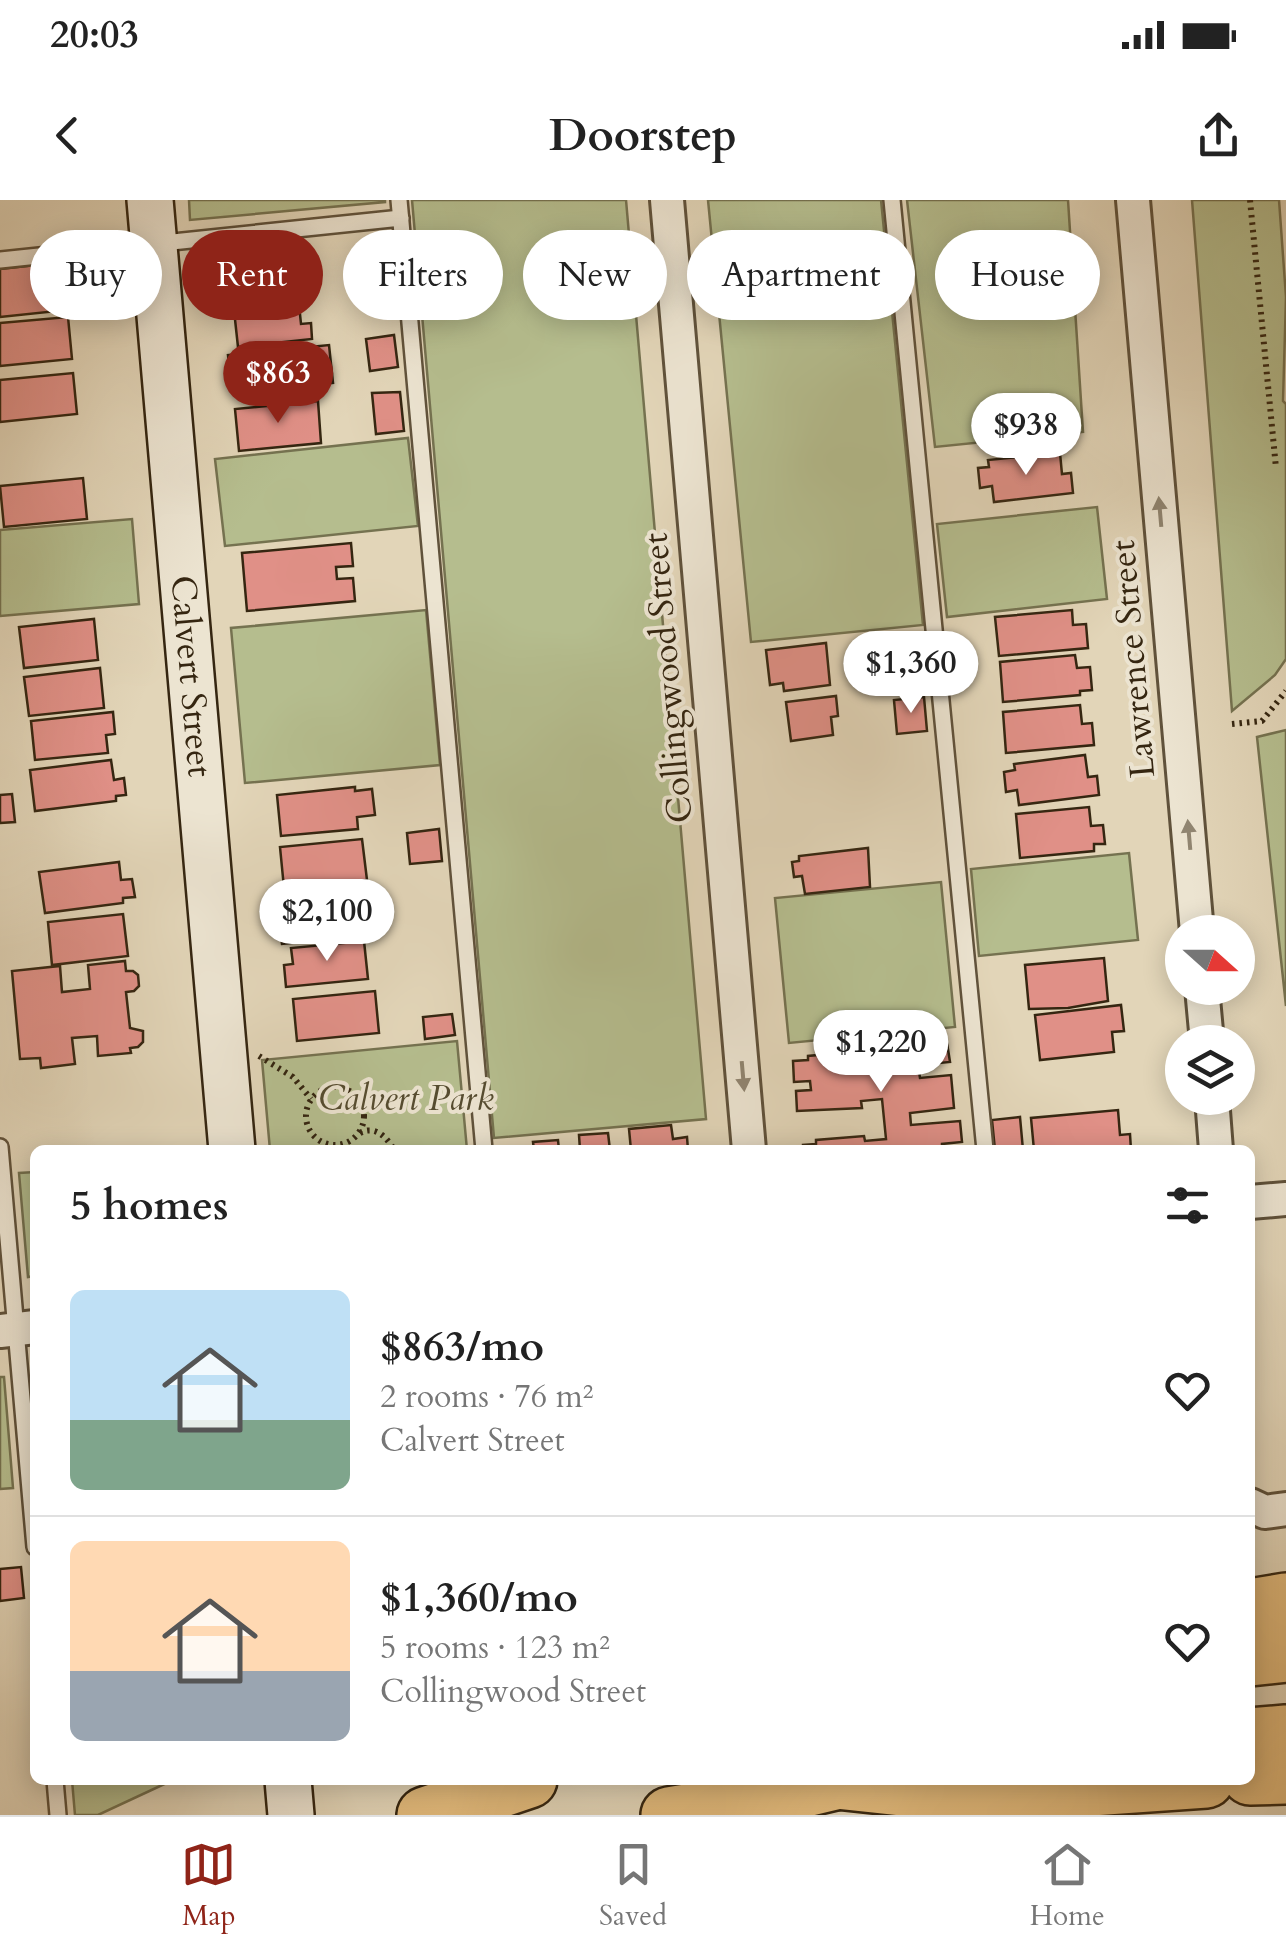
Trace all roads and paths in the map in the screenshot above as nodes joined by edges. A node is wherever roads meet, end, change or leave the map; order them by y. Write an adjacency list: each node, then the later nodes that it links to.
1 (150, 200): 8 (street, Calvert Street)
2 (399, 200): 7 (lane)
3 (667, 200): 26 (street, Collingwood Street, one-way to 26)
4 (892, 200): 27 (lane)
5 (1133, 200): 16 (street, Lawrence Street, one-way to 5)
6 (1250, 200): 13 (path)
7 (401, 218): 9 (lane); 25 (lane)
8 (153, 230)
9 (162, 244)
10 (30, 257): 11 (lane)
11 (0, 260)
12 (161, 320): 21 (street, Calvert Street)
13 (1276, 468)
14 (1286, 691): 15 (path)
15 (1232, 724)
16 (1196, 915)
17 (255, 1054): 18 (path)
18 (312, 1099): 20 (path); 22 (path)
19 (1213, 1115): 28 (street)
20 (358, 1134): 23 (path); 24 (path)
21 (232, 1145)
22 (329, 1145)
23 (343, 1145)
24 (391, 1145)
25 (484, 1145)
26 (749, 1145)
27 (985, 1145)
28 (1216, 1145)
29 (0, 1147): 32 (lane)
30 (1286, 1198): 31 (street)
31 (1255, 1201)
32 (17, 1329): 33 (lane)
33 (30, 1486)
34 (1255, 1508): 35 (street)
35 (1286, 1509)
36 (1286, 1601): 37 (highway)
37 (1255, 1606)
38 (1286, 1654): 39 (highway)
39 (1255, 1657)
40 (1286, 1733): 41 (highway)
41 (1255, 1736)
42 (1286, 1776): 43 (highway)
43 (1255, 1777)
44 (55, 1785): 50 (lane)
45 (288, 1785): 51 (street)
46 (514, 1785): 52 (highway)
47 (819, 1785): 53 (highway)
48 (882, 1785): 49 (highway)
49 (1135, 1785)
50 (58, 1815)
51 (290, 1815)
52 (425, 1815)
53 (669, 1815)

